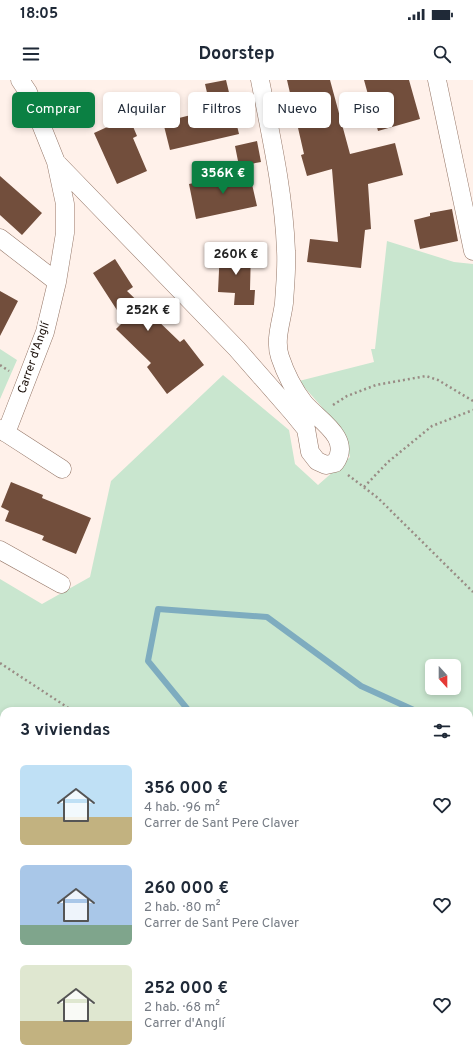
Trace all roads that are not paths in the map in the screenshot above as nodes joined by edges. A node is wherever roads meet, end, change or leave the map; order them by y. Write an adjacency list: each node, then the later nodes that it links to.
1 (20, 80): 4 (street)
2 (260, 80): 4 (street)
3 (437, 80): 6 (street)
4 (56, 162): 7 (street, Carrer d'Anglí)
5 (0, 238): 7 (street)
6 (473, 251)
7 (57, 282): 8 (street, Carrer d'Anglí)
8 (3, 431): 9 (street)
9 (62, 469)
10 (0, 550): 11 (street)
11 (61, 584)

